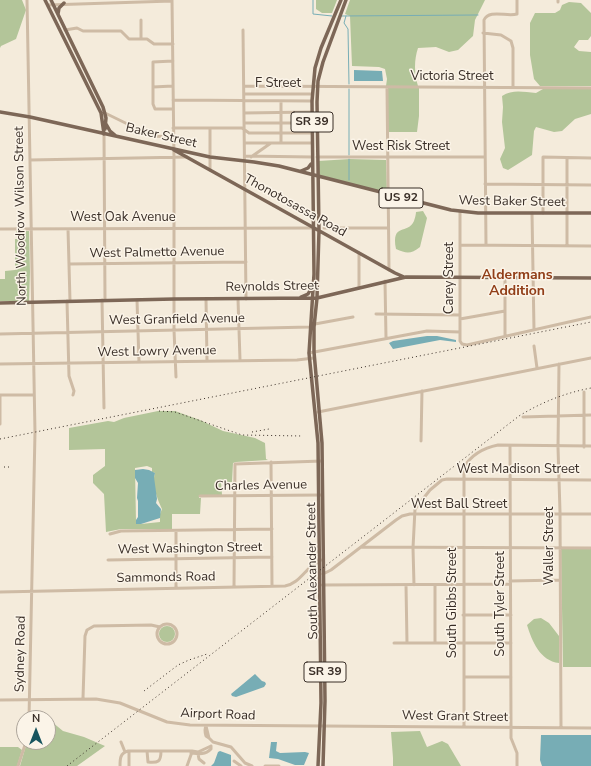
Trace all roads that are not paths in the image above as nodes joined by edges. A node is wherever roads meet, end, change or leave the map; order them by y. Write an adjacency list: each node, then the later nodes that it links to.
1 (28, 0): 42 (street, North Woodrow Wilson Street)
2 (46, 0): 9 (main road)
3 (172, 0): 8 (street); 18 (street)
4 (341, 0): 12 (main road, SR 39)
5 (346, 0): 15 (main road, SR 39)
6 (517, 0): 16 (street)
7 (52, 2): 8 (street); 9 (street); 10 (main road)
8 (64, 3): 10 (main road)
9 (48, 5): 35 (main road)
10 (58, 15): 13 (main road)
11 (141, 20): 17 (street)
12 (330, 28): 15 (main road); 23 (main road, SR 39)
13 (65, 30): 17 (street); 41 (main road)
14 (243, 30): 21 (street)
15 (334, 30): 24 (main road, SR 39)
16 (484, 33): 26 (street); 27 (street)
17 (141, 39): 18 (street)
18 (173, 44): 19 (street)
19 (173, 61): 20 (street); 22 (street)
20 (173, 86): 22 (street); 31 (street)
21 (244, 86): 23 (street, Victoria Street); 29 (street)
22 (153, 87): 36 (street)
23 (313, 87): 24 (street, Victoria Street); 30 (main road, SR 39)
24 (318, 87): 25 (street, Victoria Street); 65 (main road, SR 39)
25 (387, 87): 26 (street, Victoria Street); 66 (street)
26 (484, 87): 27 (street, Victoria Street); 67 (street)
27 (513, 87): 28 (street, Victoria Street)
28 (591, 88)
29 (244, 94): 30 (street, F Street); 32 (street)
30 (312, 94): 33 (main road, SR 39)
31 (173, 100): 32 (street); 36 (street)
32 (244, 101): 34 (street); 38 (street)
33 (312, 101): 34 (street); 40 (main road, SR 39)
34 (281, 102): 39 (street)
35 (98, 107): 41 (main road); 43 (main road)
36 (173, 109): 48 (street)
37 (0, 112): 42 (main road, Baker Street / US 92)
38 (244, 112): 39 (street); 45 (street)
39 (281, 112): 40 (street); 46 (street)
40 (312, 112): 47 (main road, SR 39)
41 (105, 113): 43 (main road); 44 (main road); 55 (street)
42 (30, 117): 53 (main road, Baker Street / US 92); 73 (street, North Woodrow Wilson Street)
43 (103, 119): 53 (main road)
44 (106, 123): 53 (main road); 54 (main road)
45 (244, 123): 46 (street); 50 (street)
46 (281, 123): 47 (street); 51 (street)
47 (312, 123): 52 (main road, SR 39)
48 (173, 128): 49 (street); 55 (street)
49 (210, 128): 50 (street); 62 (street)
50 (244, 130): 51 (street); 56 (street)
51 (282, 133): 52 (street); 58 (street)
52 (312, 133): 59 (main road, SR 39)
53 (104, 134): 54 (main road, Baker Street / US 92); 71 (street)
54 (117, 137): 60 (main road, Baker Street / US 92)
55 (174, 137): 60 (street)
56 (245, 143): 57 (street); 72 (street)
57 (271, 143): 58 (street); 63 (street)
58 (282, 143): 59 (street)
59 (312, 143): 64 (main road, SR 39)
60 (174, 150): 61 (main road, Thonotosassa Road / US 92); 62 (main road, Baker Street / US 92); 68 (street)
61 (188, 157): 68 (street); 75 (main road, Thonotosassa Road / US 92)
62 (210, 157): 72 (main road, Baker Street / US 92); 75 (street)
63 (251, 157): 64 (street); 72 (street)
64 (312, 157): 74 (main road, SR 39)
65 (317, 157): 66 (street, West Risk Street); 78 (main road, SR 39)
66 (387, 157): 67 (street, West Risk Street); 84 (street)
67 (484, 157): 79 (street)
68 (174, 158): 71 (street); 93 (street)
69 (567, 158): 70 (street); 80 (street); 81 (street)
70 (591, 158)
71 (105, 159): 73 (street); 92 (street)
72 (245, 159): 76 (main road, Baker Street / US 92); 83 (street)
73 (30, 160): 101 (street, North Woodrow Wilson Street)
74 (312, 163): 76 (main road); 77 (main road, SR 39)
75 (210, 170): 83 (main road, Thonotosassa Road / US 92)
76 (301, 171): 77 (main road, Baker Street / US 92)
77 (312, 174): 78 (main road, Baker Street / US 92); 96 (main road, SR 39)
78 (318, 176): 84 (main road, West Baker Street / US 92); 103 (main road, SR 39)
79 (485, 184): 80 (street); 86 (street)
80 (542, 184): 81 (street); 88 (street)
81 (567, 185): 82 (street); 89 (street)
82 (591, 185)
83 (245, 190): 91 (main road, Thonotosassa Road / US 92); 94 (street)
84 (388, 194): 85 (main road, West Baker Street / US 92); 99 (street)
85 (460, 211): 86 (main road, West Baker Street / US 92); 105 (street, Carey Street)
86 (486, 213): 87 (main road, West Baker Street / US 92); 107 (street)
87 (532, 213): 88 (main road, West Baker Street / US 92); 106 (street)
88 (543, 213): 89 (main road, West Baker Street / US 92)
89 (567, 213): 90 (main road, West Baker Street / US 92); 108 (street)
90 (591, 213)
91 (300, 220): 95 (street); 96 (main road, Thonotosassa Road / US 92)
92 (105, 228): 93 (street, West Oak Avenue); 102 (street, West Oak Avenue); 114 (street)
93 (174, 228): 94 (street, West Oak Avenue); 112 (street)
94 (246, 228): 95 (street, West Oak Avenue); 111 (street)
95 (297, 228): 96 (street, West Oak Avenue)
96 (314, 228): 103 (main road, Thonotosassa Road); 124 (main road, SR 39)
97 (324, 228): 98 (street)
98 (332, 228): 99 (street); 104 (street)
99 (388, 228): 115 (street)
100 (0, 229): 101 (street, West Oak Avenue)
101 (30, 229): 102 (street, West Oak Avenue); 136 (street, North Woodrow Wilson Street)
102 (68, 229): 113 (street)
103 (319, 230): 104 (main road, Thonotosassa Road); 128 (main road, SR 39)
104 (331, 237): 110 (main road, Thonotosassa Road)
105 (460, 245): 107 (street); 118 (street, Carey Street)
106 (532, 245): 107 (street); 108 (street); 120 (street)
107 (486, 246)
108 (567, 246): 109 (street)
109 (591, 246)
110 (359, 253): 115 (main road, Thonotosassa Road); 125 (street)
111 (246, 262): 112 (street, West Palmetto Avenue); 132 (street)
112 (175, 263): 114 (street, West Palmetto Avenue); 129 (street)
113 (69, 264): 114 (street, West Palmetto Avenue); 135 (street)
114 (105, 264): 133 (street)
115 (389, 270): 116 (main road, Thonotosassa Road)
116 (395, 273): 117 (main road, Thonotosassa Road); 122 (main road)
117 (406, 277): 118 (main road, Reynolds Street); 122 (main road, Reynolds Street)
118 (460, 277): 119 (main road, Reynolds Street); 142 (street, Carey Street)
119 (505, 277): 120 (main road, Reynolds Street); 138 (street)
120 (533, 277): 121 (main road, Reynolds Street); 149 (street)
121 (591, 278)
122 (393, 279): 123 (main road, Reynolds Street)
123 (385, 281): 125 (main road, Reynolds Street); 139 (street)
124 (313, 282): 126 (main road); 127 (main road, SR 39)
125 (359, 288): 128 (main road, Reynolds Street)
126 (298, 298): 127 (main road, Reynolds Street); 132 (main road, Reynolds Street)
127 (313, 298): 128 (main road, Reynolds Street); 145 (main road, SR 39)
128 (317, 298): 144 (main road, SR 39)
129 (174, 299): 130 (main road, Reynolds Street); 134 (main road, Reynolds Street); 147 (street)
130 (206, 299): 131 (main road, Reynolds Street); 148 (street)
131 (238, 299): 132 (main road, Reynolds Street); 146 (street)
132 (246, 299)
133 (104, 300): 134 (main road, Reynolds Street); 135 (main road, Reynolds Street); 150 (street)
134 (138, 300): 151 (street)
135 (69, 301): 136 (main road, Reynolds Street); 152 (street)
136 (32, 302): 137 (main road, Reynolds Street); 154 (street, North Woodrow Wilson Street)
137 (0, 303)
138 (505, 310): 142 (street); 156 (street)
139 (386, 313): 140 (street); 142 (street); 157 (street)
140 (376, 314)
141 (353, 317): 144 (street, West Granfield Avenue)
142 (460, 317): 153 (street, Carey Street)
143 (591, 317): 149 (street)
144 (315, 324): 145 (street, West Granfield Avenue); 159 (main road, SR 39)
145 (310, 327): 146 (street, West Granfield Avenue); 159 (main road, SR 39)
146 (238, 329): 148 (street, West Granfield Avenue); 162 (street)
147 (174, 330): 148 (street, West Granfield Avenue); 151 (street, West Granfield Avenue); 163 (street)
148 (206, 330): 164 (street)
149 (534, 330): 156 (street)
150 (103, 331): 151 (street, West Granfield Avenue); 152 (street, West Granfield Avenue); 165 (street)
151 (138, 331): 166 (street)
152 (68, 332): 154 (street, West Granfield Avenue); 167 (street)
153 (460, 332): 156 (street, Carey Street); 157 (street)
154 (33, 333): 155 (street, West Granfield Avenue); 169 (street, North Woodrow Wilson Street)
155 (0, 334)
156 (505, 336)
157 (386, 338): 159 (street)
158 (534, 346): 171 (street)
159 (312, 352): 160 (main road, SR 39)
160 (312, 358): 162 (street, West Lowry Avenue); 179 (main road, South Alexander Street / SR 39); 179 (main road, South Alexander Street / SR 39)
161 (591, 358): 170 (street)
162 (240, 360): 164 (street, West Lowry Avenue)
163 (175, 361): 164 (street, West Lowry Avenue); 166 (street, West Lowry Avenue); 172 (street)
164 (207, 361)
165 (104, 362): 166 (street, West Lowry Avenue); 167 (street, West Lowry Avenue); 178 (street)
166 (139, 362)
167 (69, 363): 169 (street, West Lowry Avenue); 177 (street)
168 (0, 364): 169 (street, West Lowry Avenue)
169 (33, 364): 176 (street, North Woodrow Wilson Street)
170 (559, 364): 171 (street); 183 (street, Waller Street)
171 (537, 368): 173 (street)
172 (176, 377)
173 (422, 391): 179 (street); 186 (street)
174 (584, 392): 181 (street)
175 (0, 394): 176 (street); 184 (street)
176 (34, 394): 185 (street, North Woodrow Wilson Street)
177 (73, 396)
178 (104, 408)
179 (317, 412): 191 (main road, South Alexander Street / SR 39)
180 (591, 415): 181 (street)
181 (584, 416): 183 (street); 188 (street)
182 (523, 417): 183 (street)
183 (558, 417): 190 (street, Waller Street)
184 (0, 424)
185 (35, 432): 232 (street, Sydney Road)
186 (422, 442)
187 (510, 446): 190 (street, South Gibbs Street); 193 (street, South Gibbs Street); 194 (street, South Tyler Street)
188 (584, 446): 189 (street, South Gibbs Street); 190 (street, South Gibbs Street)
189 (591, 446)
190 (558, 447): 195 (street, Waller Street)
191 (320, 461): 192 (street); 198 (main road, South Alexander Street / SR 39)
192 (271, 462): 197 (street); 200 (street)
193 (463, 480): 194 (street, West Madison Street); 201 (street, West Madison Street); 202 (street, South Gibbs Street)
194 (510, 480): 195 (street, West Madison Street); 205 (street, South Tyler Street)
195 (558, 480): 196 (street, West Madison Street); 203 (street, Waller Street)
196 (591, 480)
197 (272, 495): 198 (street, Charles Avenue); 200 (street, Charles Avenue); 206 (street)
198 (320, 495): 220 (main road, South Alexander Street / SR 39)
199 (200, 496): 200 (street, Charles Avenue)
200 (234, 496): 207 (street)
201 (415, 514): 202 (street, West Ball Street); 210 (street, West Ball Street); 211 (street)
202 (464, 514): 205 (street, West Ball Street); 212 (street, South Gibbs Street)
203 (560, 514): 204 (street, West Ball Street); 205 (street, West Ball Street); 214 (street, Waller Street)
204 (591, 514)
205 (511, 515): 213 (street, South Tyler Street)
206 (272, 529): 207 (street); 217 (street)
207 (234, 530): 208 (street); 216 (street)
208 (176, 531): 209 (street); 218 (street)
209 (110, 534)
210 (360, 547): 211 (street); 221 (street, West Ball Street)
211 (414, 548): 212 (street); 226 (street)
212 (463, 548): 213 (street); 228 (street, South Gibbs Street)
213 (510, 548): 214 (street); 223 (street, South Tyler Street)
214 (560, 548): 215 (street); 222 (street, Waller Street)
215 (591, 548)
216 (234, 558): 217 (street, West Washington Street); 218 (street, West Washington Street); 230 (street)
217 (272, 558): 229 (street)
218 (176, 559): 219 (street, West Washington Street); 231 (street)
219 (108, 560)
220 (321, 560): 221 (main road, South Alexander Street / SR 39); 224 (main road, South Alexander Street / SR 39); 229 (street, Sammonds Road)
221 (323, 574): 224 (main road, South Alexander Street / SR 39)
222 (560, 580): 223 (street); 252 (street, Waller Street)
223 (510, 583): 228 (street); 234 (street, South Tyler Street)
224 (321, 585): 225 (street); 249 (main road, South Alexander Street / SR 39)
225 (406, 585): 226 (street); 238 (street)
226 (414, 585): 227 (street)
227 (435, 585): 228 (street); 239 (street)
228 (463, 585): 235 (street, South Gibbs Street)
229 (272, 586): 230 (street, Sammonds Road)
230 (234, 587): 231 (street, Sammonds Road)
231 (176, 588): 232 (street, Sammonds Road)
232 (32, 591): 233 (street, Sammonds Road); 246 (street, Sydney Road)
233 (0, 592)
234 (511, 614): 235 (street); 241 (street, South Tyler Street)
235 (463, 615): 240 (street, South Gibbs Street)
236 (160, 627): 236 (street); 244 (street)
237 (394, 643): 238 (street)
238 (407, 643): 239 (street)
239 (435, 643): 240 (street)
240 (464, 643): 241 (street); 242 (street, South Gibbs Street)
241 (511, 643): 243 (street, South Tyler Street)
242 (464, 677): 243 (street); 250 (street, South Gibbs Street)
243 (511, 677): 251 (street, South Tyler Street)
244 (83, 698): 246 (street, Airport Road); 248 (street, Airport Road)
245 (0, 700): 246 (street, Airport Road)
246 (30, 700): 247 (street, Sydney Road)
247 (29, 710)
248 (206, 726): 249 (street, Airport Road); 255 (street)
249 (322, 726): 250 (street, West Grant Street); 274 (main road, South Alexander Street / SR 39); 275 (main road, South Alexander Street / SR 39)
250 (464, 727): 251 (street, West Grant Street)
251 (511, 727): 252 (street, West Grant Street); 276 (street, South Tyler Street)
252 (561, 728): 253 (street, West Grant Street)
253 (591, 728)
254 (121, 742): 260 (street)
255 (211, 746): 262 (street); 264 (street)
256 (23, 750): 267 (street)
257 (130, 751): 258 (street); 260 (street); 269 (street)
258 (147, 751): 259 (street); 259 (street)
259 (161, 751): 261 (street)
260 (125, 752): 268 (street)
261 (192, 752): 262 (street); 270 (street)
262 (198, 754): 265 (street)
263 (234, 761): 266 (street)
264 (243, 761): 266 (street); 271 (street)
265 (204, 763)
266 (240, 765)
267 (18, 766)
268 (120, 766)
269 (129, 766)
270 (187, 766)
271 (252, 766)
272 (266, 766): 273 (street)
273 (279, 766)
274 (318, 766)
275 (323, 766)
276 (517, 766)

